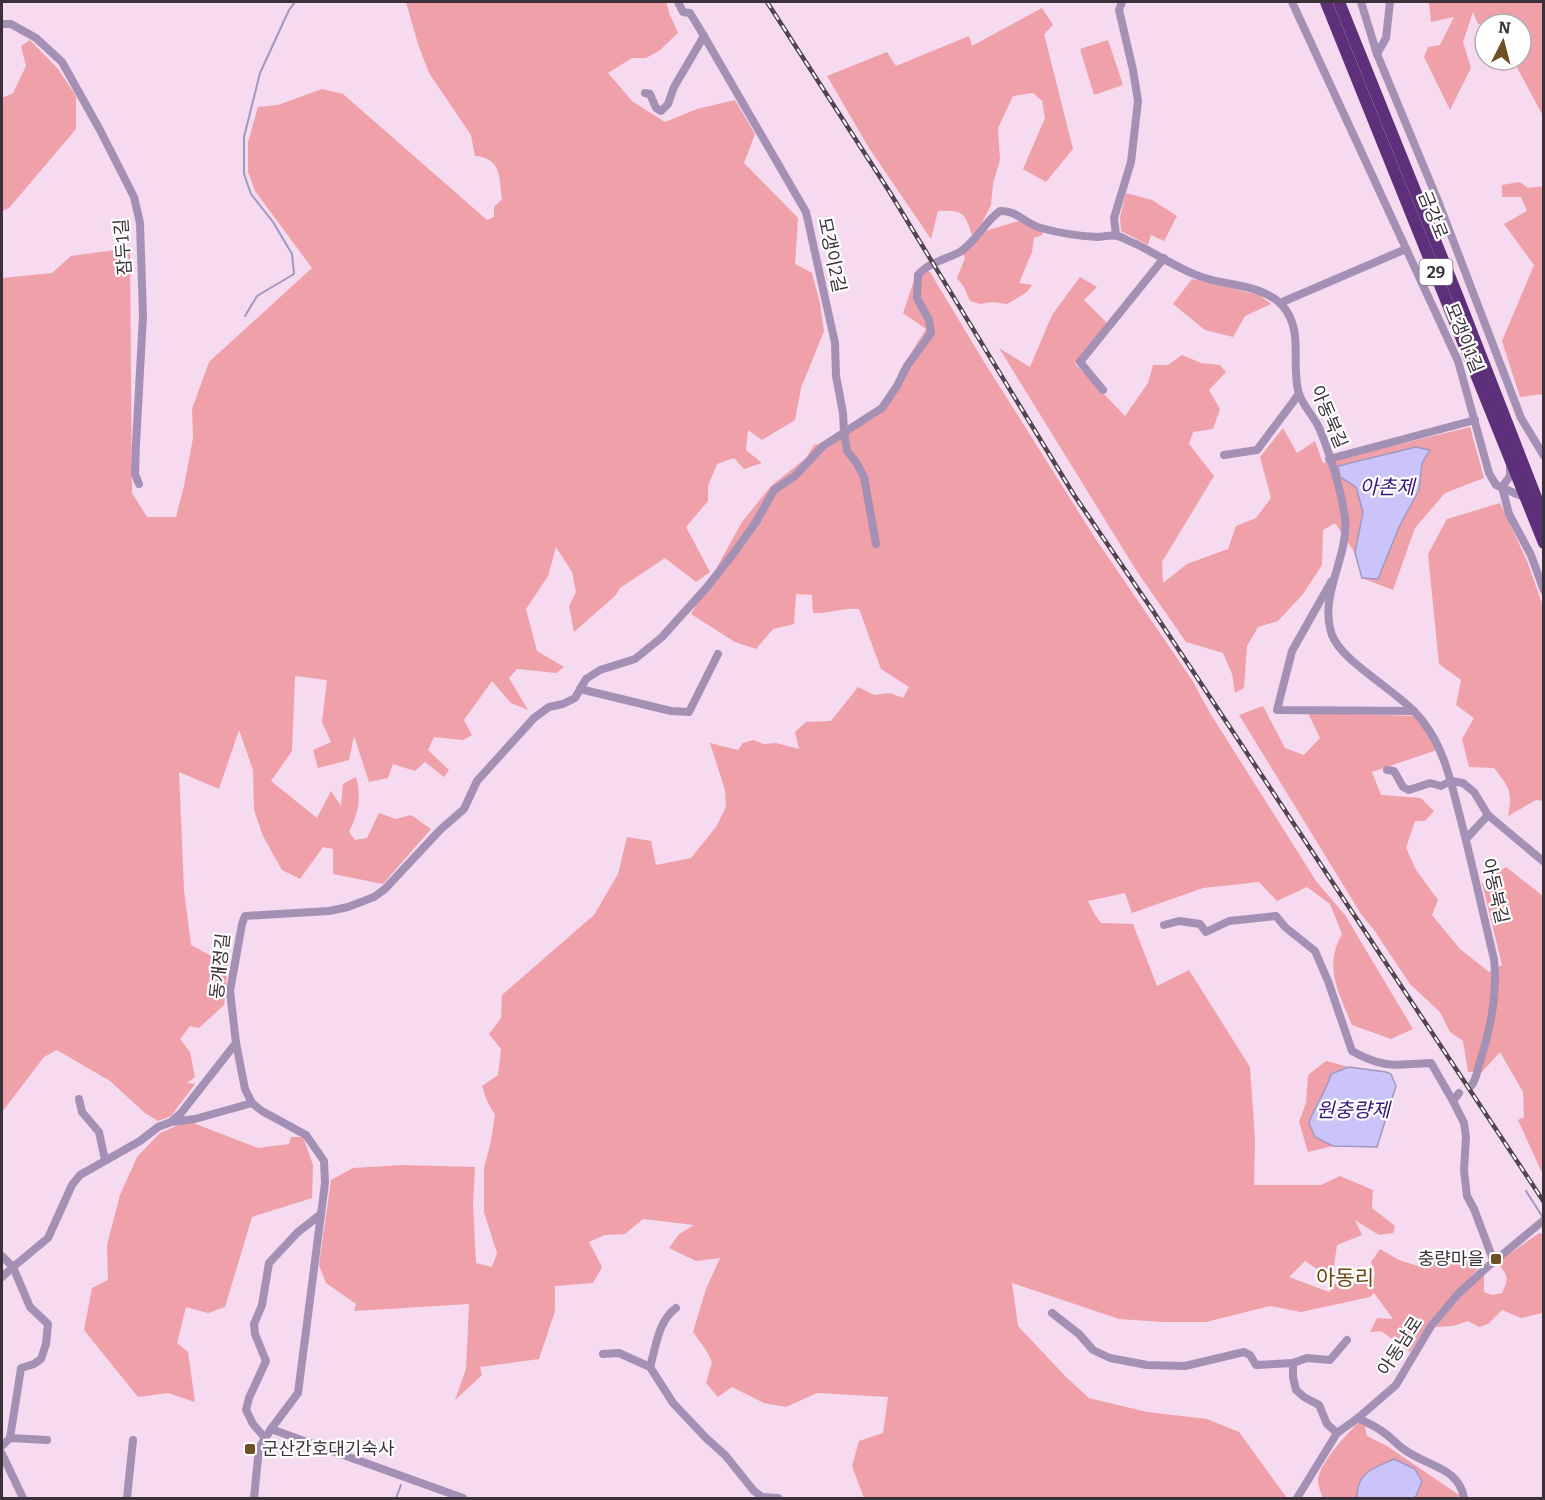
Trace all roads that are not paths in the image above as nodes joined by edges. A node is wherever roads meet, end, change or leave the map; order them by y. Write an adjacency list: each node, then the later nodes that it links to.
1 (678, 2): 11 (street, 모갱이2길)
2 (1122, 2): 19 (street)
3 (1292, 2): 18 (street, 모갱이1길)
4 (1320, 2): 13 (highway)
5 (1326, 2): 13 (highway, 금강로 / 29)
6 (1340, 2): 33 (highway, 금강로 / 29)
7 (1361, 2): 12 (street)
8 (1390, 2): 12 (street)
9 (6, 24): 10 (street); 31 (street, 잠두1길)
10 (2, 33)
11 (704, 36): 14 (street); 26 (street, 모갱이2길)
12 (1377, 54): 15 (street)
13 (1354, 67): 29 (highway, 금강로 / 29)
14 (645, 93)
15 (1438, 201): 16 (street); 28 (street)
16 (1431, 207)
17 (1410, 225): 18 (street)
18 (1398, 232): 20 (street, 모갱이1길)
19 (1116, 235): 21 (street); 26 (street)
20 (1406, 249): 22 (street); 25 (street, 모갱이1길)
21 (1164, 258): 22 (street); 23 (street)
22 (1280, 303): 24 (street, 아동북길)
23 (1103, 390)
24 (1299, 394): 27 (street); 30 (street, 아동북길)
25 (1475, 420): 30 (street); 32 (street, 모갱이1길)
26 (843, 432): 36 (street, 모갱이2길); 40 (street, 동개정길)
27 (1224, 455)
28 (1544, 456)
29 (1510, 457): 32 (street); 33 (highway, 금강로 / 29)
30 (1329, 459): 37 (street, 아동북길)
31 (139, 484)
32 (1502, 487): 33 (street); 38 (street, 모갱이1길)
33 (1536, 503): 34 (highway, 금강로 / 29); 35 (highway, 금강로 / 29)
34 (1544, 518)
35 (1544, 543)
36 (876, 544)
37 (1332, 579): 41 (street, 아동북길); 41 (street, 아동북길)
38 (1544, 591)
39 (718, 654): 40 (street)
40 (580, 689): 48 (street, 동개정길)
41 (1414, 711): 43 (street, 아동북길)
42 (1387, 770): 43 (street)
43 (1451, 781): 44 (street); 45 (street, 아동북길)
44 (1488, 816): 45 (street); 46 (street)
45 (1466, 838): 49 (street, 아동북길)
46 (1544, 862)
47 (1164, 925): 57 (street)
48 (236, 1044): 51 (street, 동개정길); 52 (street)
49 (1471, 1086)
50 (79, 1099): 53 (street)
51 (252, 1103): 52 (street); 54 (street)
52 (171, 1122): 53 (street)
53 (105, 1160): 58 (street)
54 (321, 1214): 67 (street); 70 (street)
55 (1543, 1221): 57 (street, 아동남로)
56 (2, 1256): 58 (street)
57 (1494, 1262): 66 (street, 아동남로)
58 (13, 1267): 59 (street); 69 (street)
59 (2, 1277)
60 (676, 1308): 65 (street)
61 (1052, 1313): 64 (street)
62 (1347, 1340): 64 (street)
63 (603, 1354): 65 (street)
64 (1293, 1363): 68 (street)
65 (650, 1367): 79 (street)
66 (1358, 1418): 68 (street, 아동남로); 82 (street)
67 (271, 1429): 70 (street); 78 (street)
68 (1337, 1433): 81 (street, 아동남로)
69 (10, 1438): 71 (street); 73 (street)
70 (265, 1438): 77 (street)
71 (47, 1440)
72 (133, 1440): 76 (street)
73 (2, 1446)
74 (2, 1454): 75 (street)
75 (23, 1498)
76 (127, 1498)
77 (254, 1498)
78 (463, 1498)
79 (761, 1498): 80 (street)
80 (778, 1498)
81 (1298, 1498)
82 (1464, 1498)

